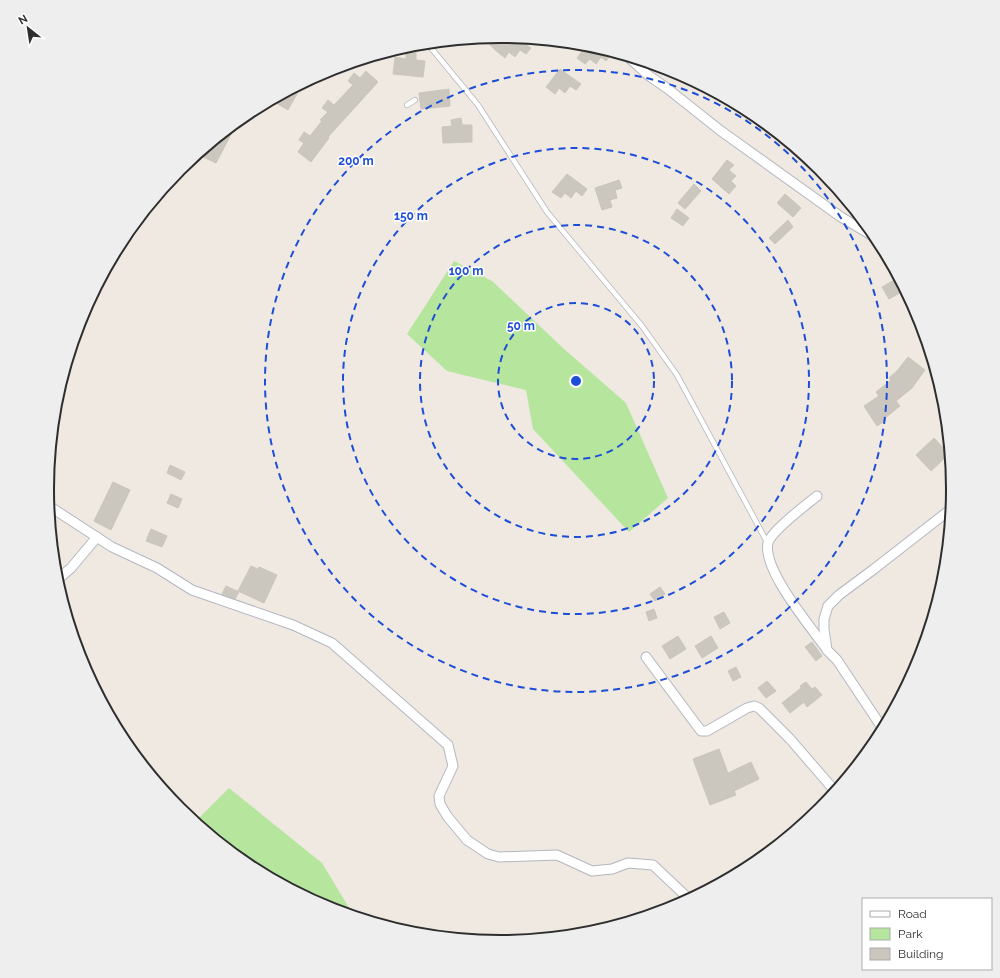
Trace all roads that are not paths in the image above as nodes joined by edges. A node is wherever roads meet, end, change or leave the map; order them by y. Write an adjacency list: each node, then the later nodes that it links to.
1 (432, 49): 10 (lane)
2 (637, 65): 5 (street)
3 (415, 100): 4 (lane)
4 (406, 104)
5 (863, 230)
6 (817, 496): 10 (street)
7 (55, 510): 9 (street)
8 (945, 514): 12 (street)
9 (97, 537): 11 (street); 16 (street)
10 (768, 544): 12 (street)
11 (63, 575)
12 (827, 650): 14 (street)
13 (646, 657): 15 (street)
14 (879, 723)
15 (831, 787)
16 (685, 895)

